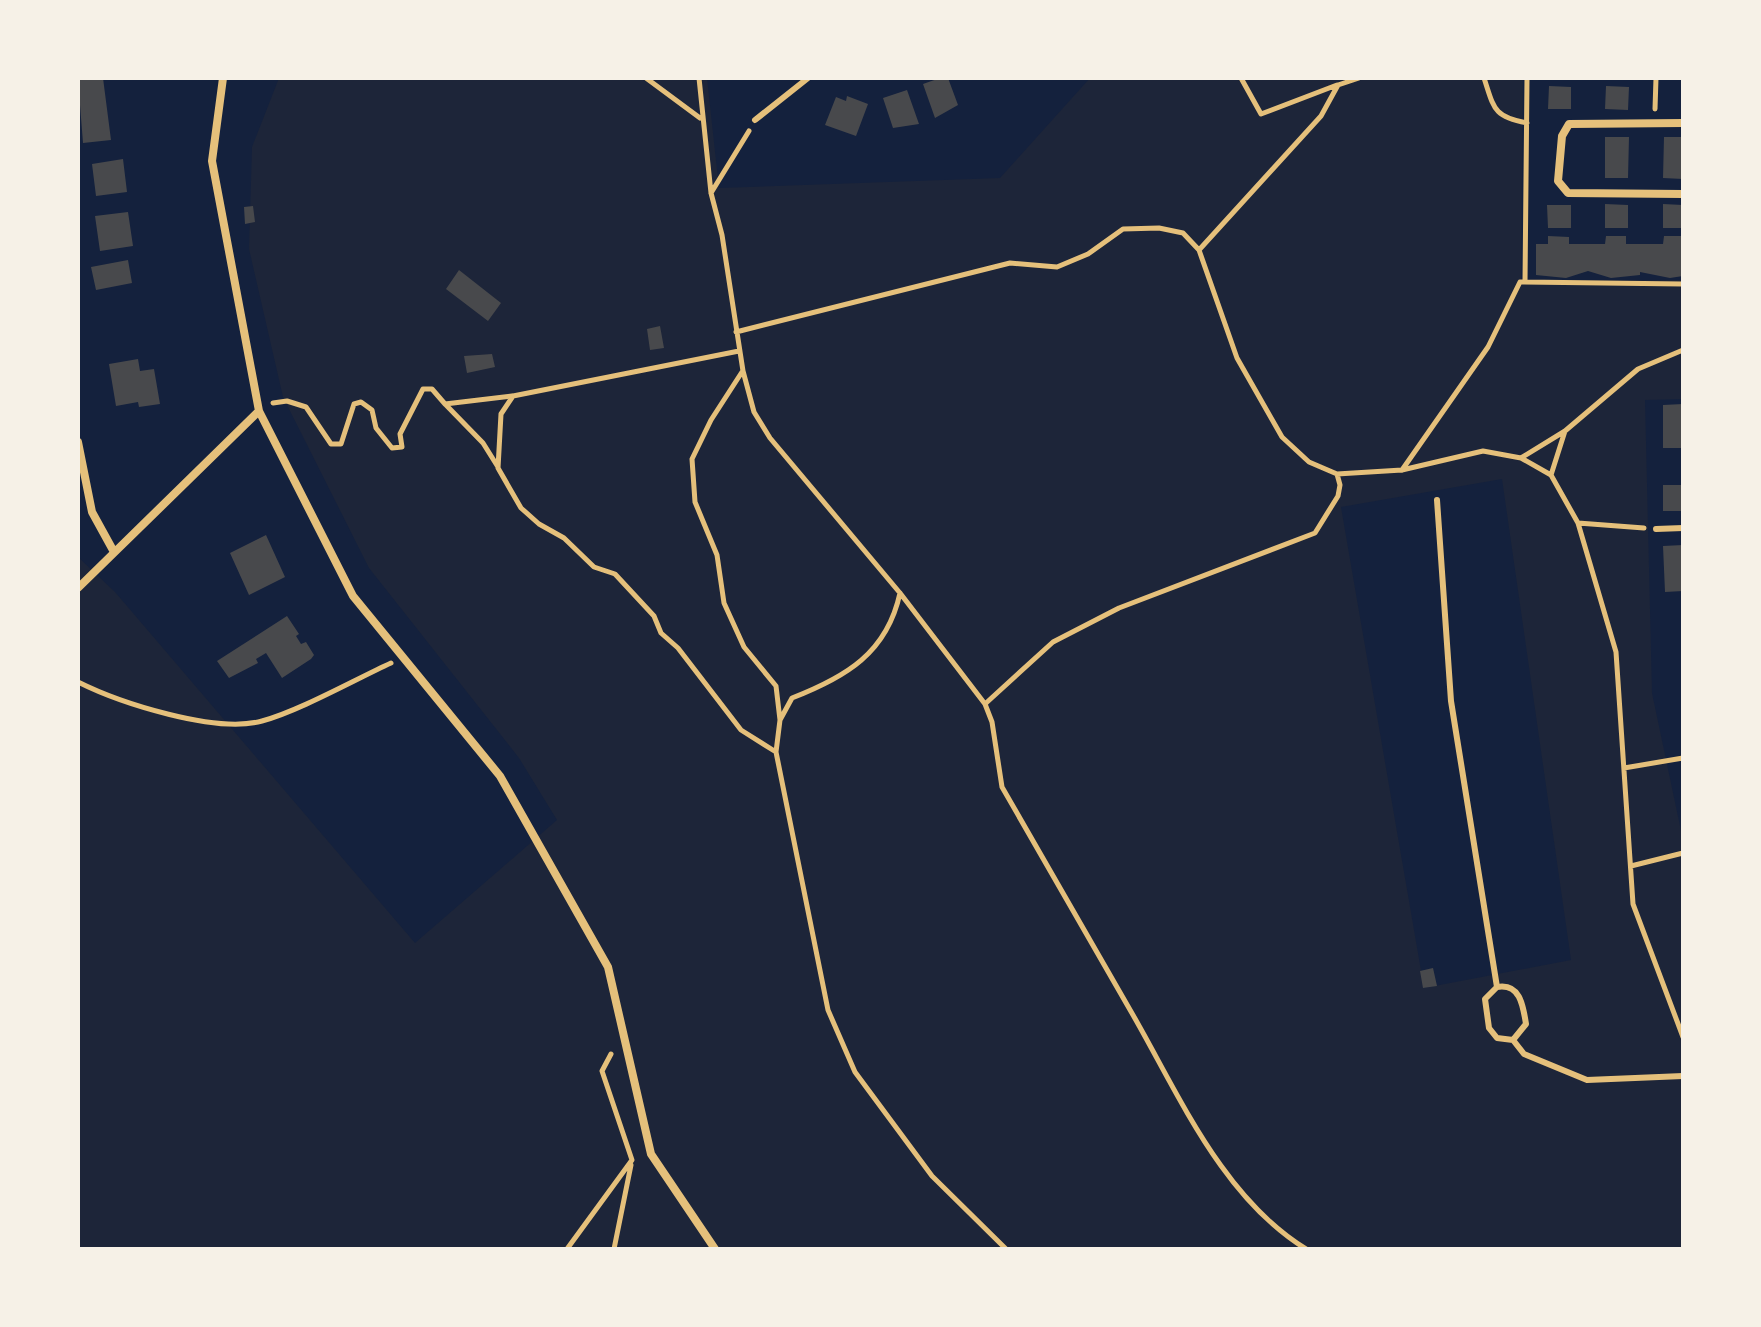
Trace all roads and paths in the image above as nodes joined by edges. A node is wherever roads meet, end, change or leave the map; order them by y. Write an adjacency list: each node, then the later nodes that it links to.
1 (223, 78): 27 (street)
2 (646, 78): 11 (path)
3 (699, 78): 11 (path)
4 (808, 78): 12 (lane)
5 (1241, 78): 10 (path)
6 (1359, 78): 10 (path)
7 (1484, 78): 14 (path)
8 (1527, 78): 14 (path)
9 (1656, 78): 13 (path)
10 (1338, 85): 18 (path)
11 (701, 119): 16 (path)
12 (755, 120): 16 (path)
13 (1654, 122): 15 (street); 17 (street)
14 (1527, 123): 19 (path)
15 (1683, 123)
16 (711, 193): 21 (path)
17 (1683, 194)
18 (1199, 250): 21 (path); 34 (path)
19 (1525, 282): 20 (path); 33 (path)
20 (1683, 284)
21 (736, 332): 23 (path)
22 (1683, 350): 29 (path)
23 (739, 351): 24 (path); 25 (path)
24 (743, 371): 42 (path); 45 (path)
25 (513, 396): 26 (path); 32 (path)
26 (445, 404): 28 (path); 32 (path)
27 (259, 411): 40 (street); 43 (street)
28 (271, 417)
29 (1565, 431): 31 (path); 35 (path)
30 (78, 442): 40 (street)
31 (1521, 458)
32 (498, 468): 46 (path)
33 (1402, 470)
34 (1337, 474)
35 (1551, 475)
36 (1437, 500): 51 (lane)
37 (1578, 523): 39 (path)
38 (1683, 528): 39 (lane)
39 (1656, 529)
40 (114, 552): 41 (street)
41 (78, 588)
42 (900, 593): 45 (path); 60 (path)
43 (403, 658): 44 (path); 52 (street)
44 (78, 682)
45 (780, 720): 46 (path)
46 (776, 752): 59 (path)
47 (1683, 758): 48 (path)
48 (1624, 768)
49 (1683, 853): 50 (path)
50 (1631, 866)
51 (1497, 987): 53 (lane); 53 (lane)
52 (623, 1032): 55 (path); 58 (street)
53 (1513, 1040): 54 (lane)
54 (1683, 1076)
55 (632, 1160): 56 (path); 57 (path)
56 (567, 1249)
57 (614, 1249)
58 (715, 1249)
59 (1006, 1249)
60 (1306, 1249)

